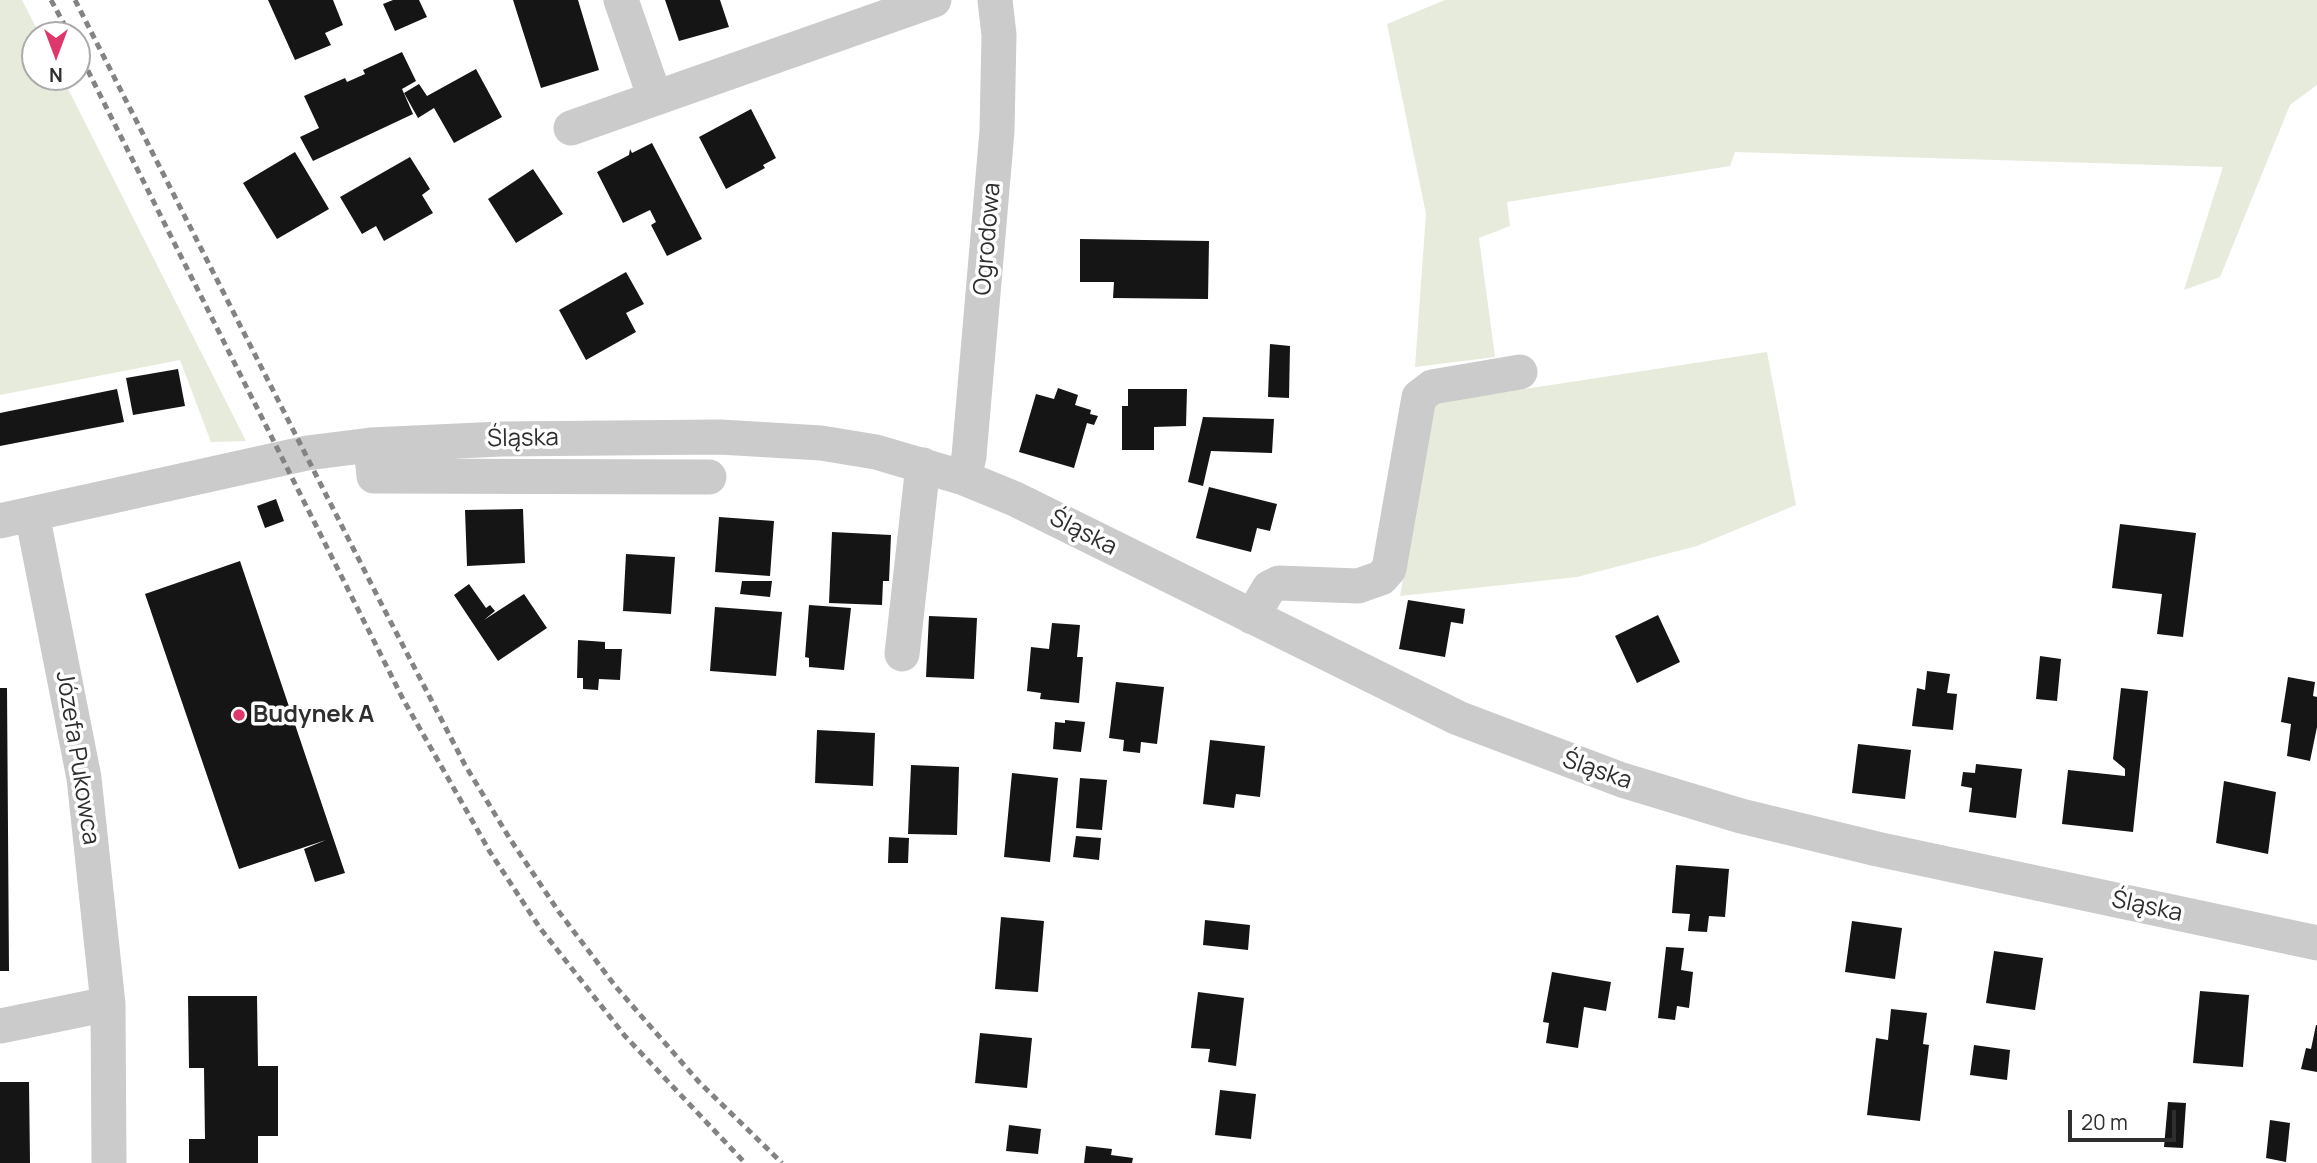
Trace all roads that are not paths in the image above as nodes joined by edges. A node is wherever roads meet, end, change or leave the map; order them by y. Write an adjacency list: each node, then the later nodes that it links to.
1 (621, 0): 4 (street)
2 (934, 0): 4 (street)
3 (995, 0): 10 (street, Ogrodowa)
4 (655, 98): 5 (street)
5 (571, 128)
6 (1520, 372): 12 (street)
7 (371, 445): 8 (street, Śląska); 9 (street, Śląska); 11 (street, Śląska)
8 (923, 465): 10 (street, Śląska); 13 (street)
9 (709, 477)
10 (964, 478): 12 (street, Śląska)
11 (16, 517): 15 (street, Józefa Pukowca)
12 (1252, 617): 14 (street, Śląska)
13 (902, 654)
14 (2317, 943)
15 (108, 1004): 16 (street); 17 (street, Józefa Pukowca)
16 (0, 1026)
17 (109, 1163)

